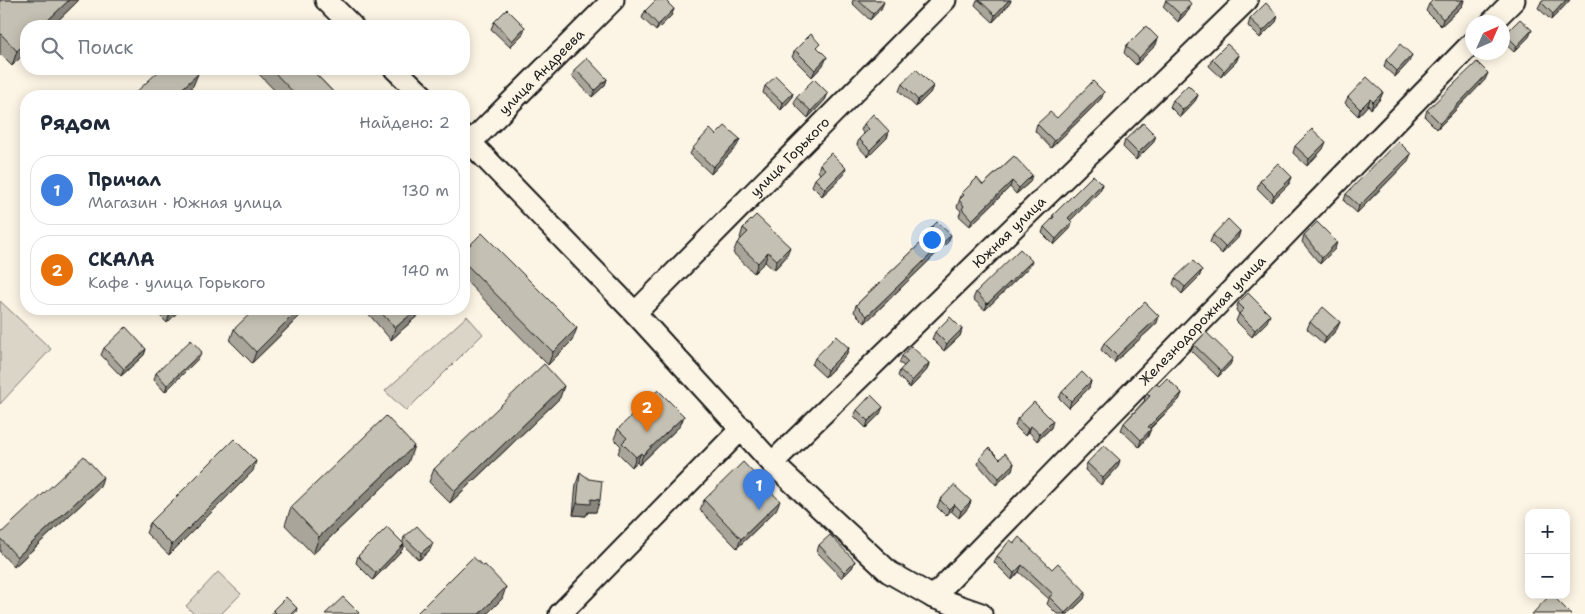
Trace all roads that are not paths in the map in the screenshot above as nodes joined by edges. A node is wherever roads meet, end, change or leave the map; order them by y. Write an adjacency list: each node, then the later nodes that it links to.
1 (326, 0): 7 (street)
2 (613, 0): 11 (street, улица Андреева)
3 (944, 0): 13 (street, улица Горького)
4 (1246, 0): 15 (street, Южная улица)
5 (1514, 0): 6 (street)
6 (1499, 15)
7 (346, 20)
8 (1465, 50): 16 (street, Железнодорожная улица)
9 (401, 75): 10 (street)
10 (417, 90)
11 (470, 137)
12 (470, 143): 13 (street)
13 (635, 313): 14 (street)
14 (742, 428): 15 (street); 17 (street)
15 (772, 463): 16 (street)
16 (933, 597): 18 (street)
17 (560, 614)
18 (981, 614)

